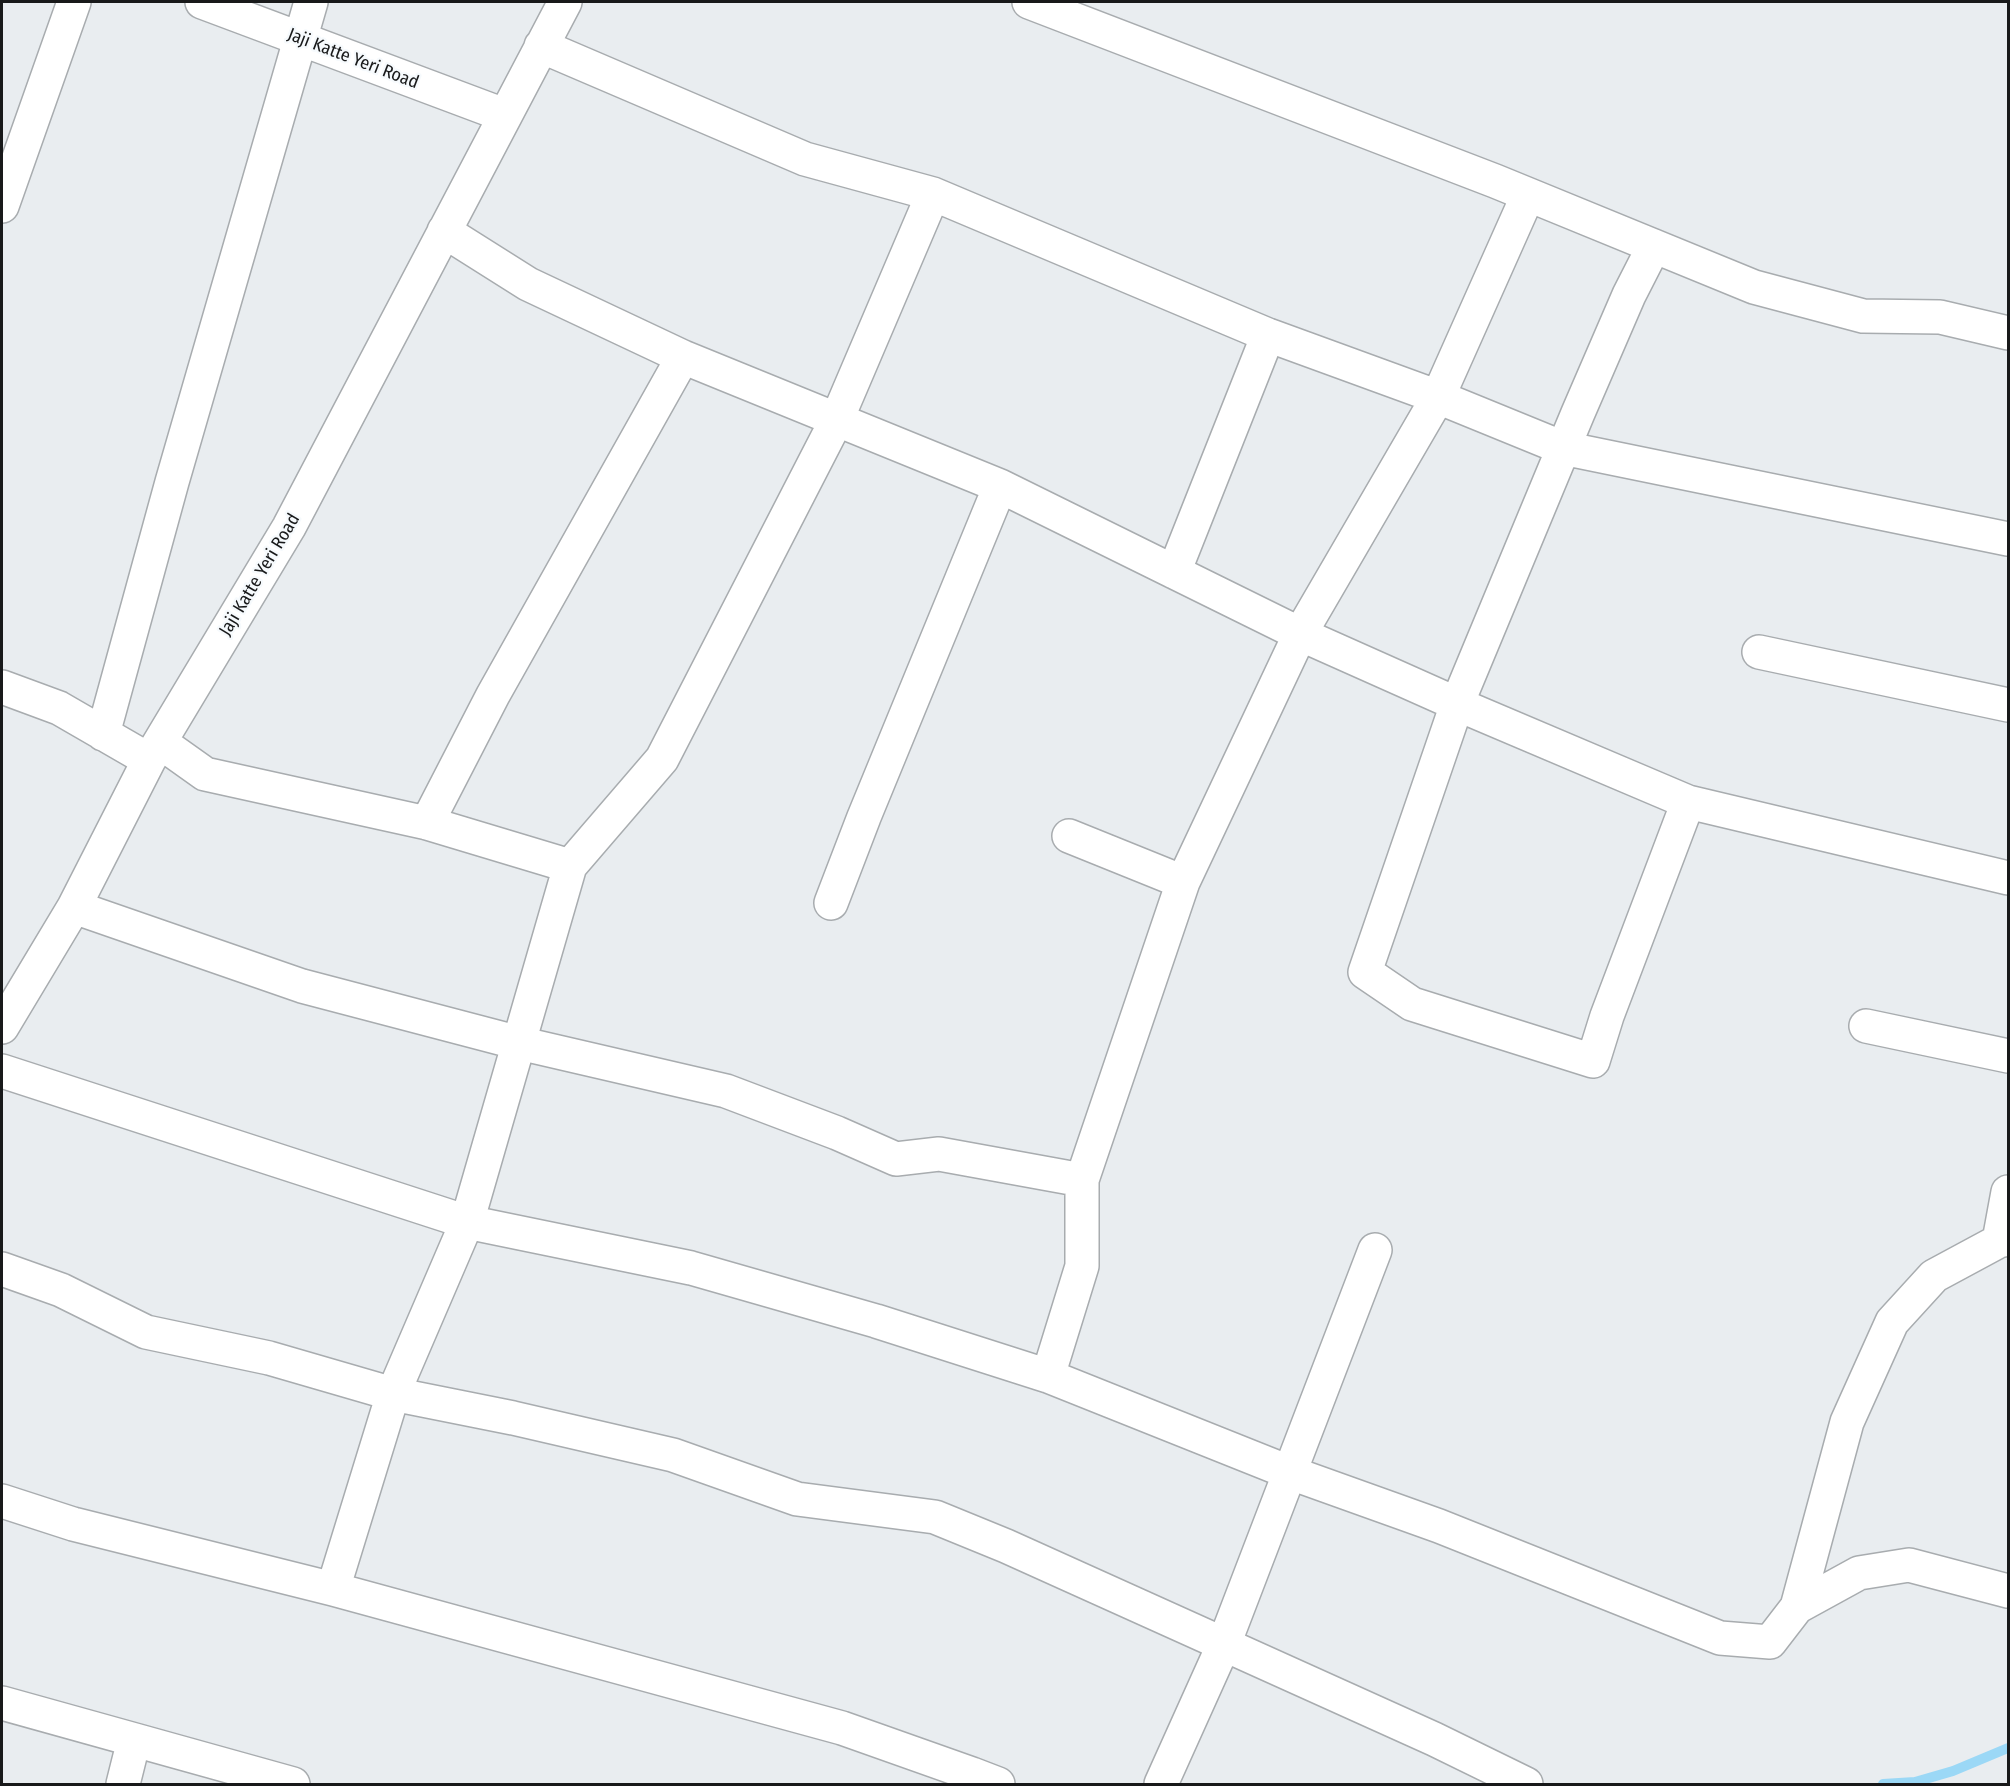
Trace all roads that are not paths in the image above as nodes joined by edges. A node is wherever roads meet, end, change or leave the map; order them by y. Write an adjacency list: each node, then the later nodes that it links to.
1 (74, 2): 11 (street)
2 (202, 2): 6 (street, Jaji Katte Yeri Road)
3 (311, 2): 6 (street)
4 (565, 2): 7 (street, Jaji Katte Yeri Road)
5 (1029, 2): 10 (street)
6 (300, 38): 8 (street, Jaji Katte Yeri Road); 28 (street)
7 (541, 46): 8 (street, Jaji Katte Yeri Road); 9 (street)
8 (504, 116): 12 (street, Jaji Katte Yeri Road)
9 (933, 194): 15 (street); 18 (street)
10 (1528, 195): 13 (street); 17 (street)
11 (2, 206)
12 (444, 231): 16 (street); 29 (street, Jaji Katte Yeri Road)
13 (1654, 246): 14 (street); 19 (street)
14 (2008, 333)
15 (1268, 335): 17 (street); 22 (street)
16 (683, 357): 18 (street); 31 (street)
17 (1438, 397): 19 (street); 23 (street)
18 (837, 419): 20 (street); 33 (street)
19 (1563, 448): 21 (street); 26 (street)
20 (1000, 486): 22 (street); 36 (street)
21 (2008, 539)
22 (1174, 572): 23 (street)
23 (1300, 634): 26 (street); 35 (street)
24 (1759, 652): 27 (street)
25 (2, 687): 28 (street)
26 (1457, 704): 30 (street); 30 (street)
27 (2008, 705)
28 (103, 734): 29 (street)
29 (155, 751): 31 (street); 37 (street, Jaji Katte Yeri Road)
30 (1688, 802): 34 (street)
31 (427, 823): 33 (street)
32 (1069, 836): 35 (street)
33 (570, 866): 40 (street)
34 (2008, 878)
35 (1184, 882): 43 (street)
36 (831, 903)
37 (74, 907): 39 (street, Jaji Katte Yeri Road); 40 (street)
38 (1866, 1026): 41 (street)
39 (2, 1027)
40 (519, 1044): 43 (street); 45 (street)
41 (2008, 1056)
42 (2, 1071): 45 (street)
43 (1082, 1180): 49 (street)
44 (2008, 1192): 46 (street)
45 (467, 1222): 49 (street); 50 (street)
46 (2004, 1240): 55 (street)
47 (1375, 1250): 51 (street)
48 (2, 1269): 50 (street)
49 (1048, 1376): 51 (street)
50 (393, 1394): 53 (street); 56 (street)
51 (1291, 1473): 55 (street); 56 (street)
52 (2, 1501): 53 (street)
53 (333, 1589): 61 (street)
54 (2008, 1591): 55 (street)
55 (1797, 1607)
56 (1224, 1644): 62 (street); 63 (street)
57 (2, 1703): 58 (street)
58 (134, 1740): 59 (street); 60 (street)
59 (123, 1785)
60 (293, 1785)
61 (998, 1785)
62 (1161, 1785)
63 (1526, 1785)

